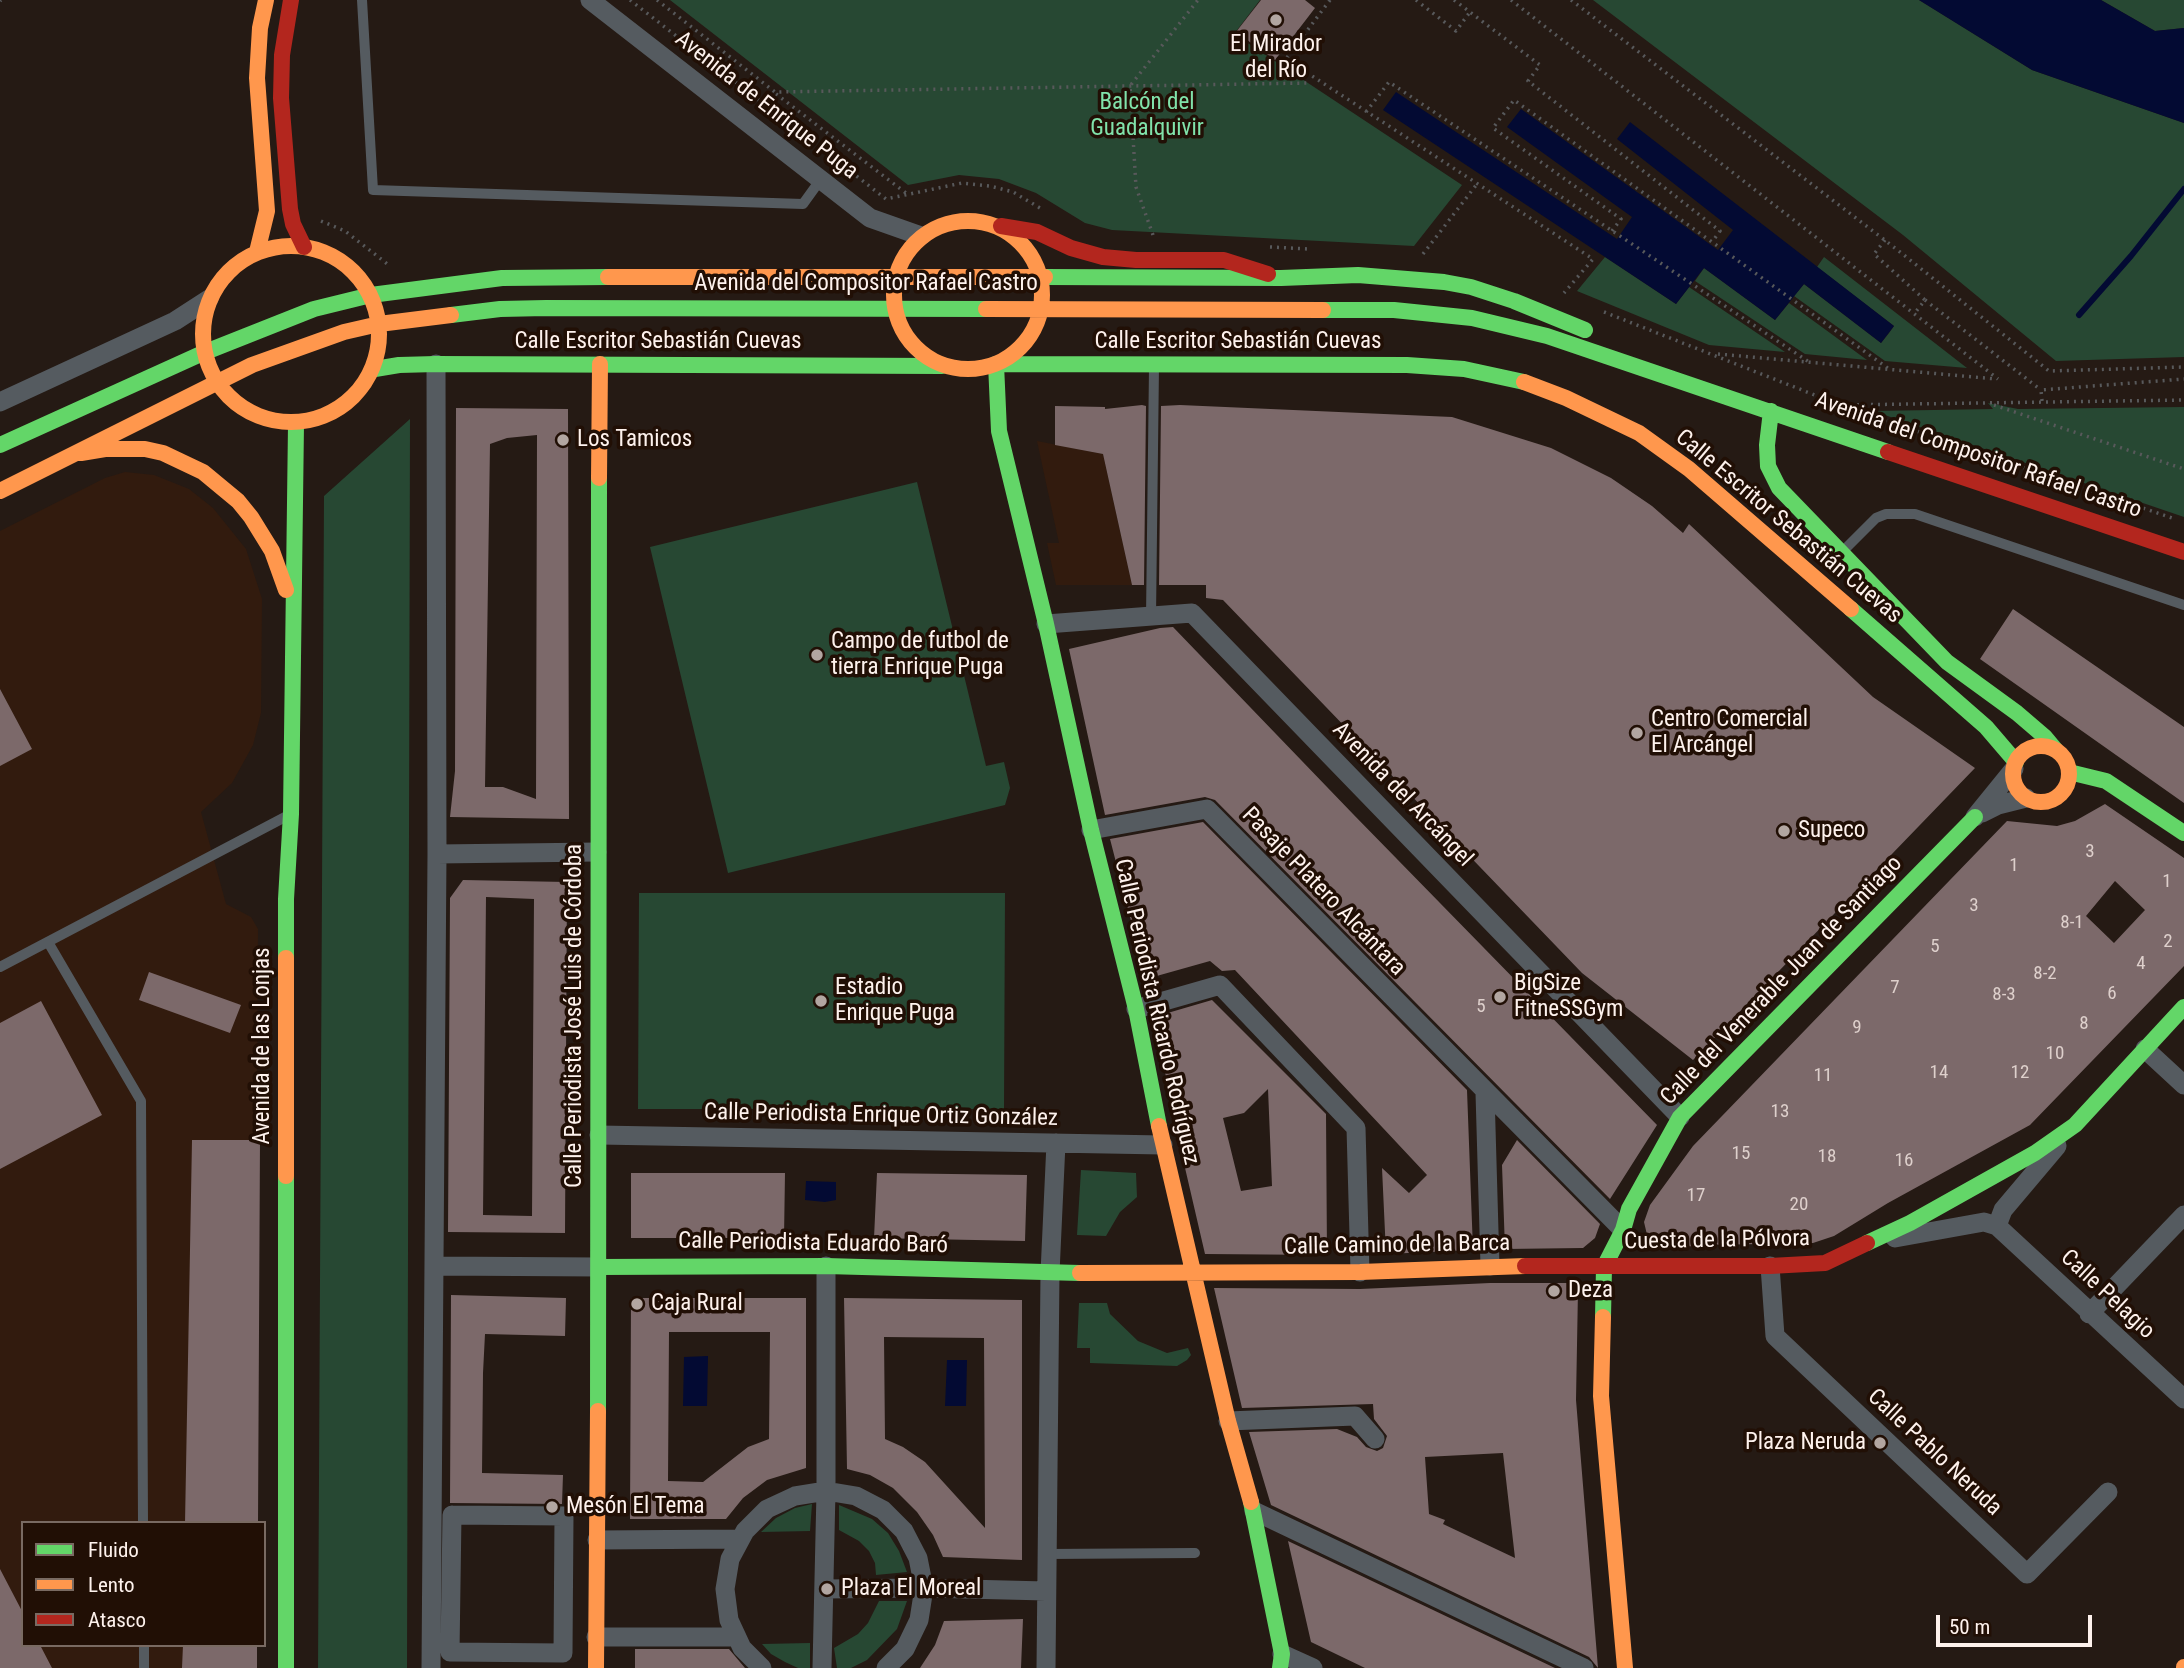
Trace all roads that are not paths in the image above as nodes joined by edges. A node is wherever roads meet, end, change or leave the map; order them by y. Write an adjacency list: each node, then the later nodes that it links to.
1 (266, 0): 9 (street)
2 (291, 0): 8 (street)
3 (362, 0): 5 (lane)
4 (590, 0): 5 (street, Avenida de Enrique Puga)
5 (821, 179): 7 (street, Avenida de Enrique Puga)
6 (993, 224): 7 (street, Avenida del Compositor Rafael Castro); 11 (street); 12 (street, Avenida del Compositor Rafael Castro)
7 (921, 236): 10 (street)
8 (304, 247): 9 (street); 13 (street)
9 (257, 252): 14 (street)
10 (895, 277): 11 (street, Avenida del Compositor Rafael Castro); 13 (street, Avenida del Compositor Rafael Castro); 16 (street)
11 (1041, 278): 12 (street, Avenida del Compositor Rafael Castro); 15 (street)
12 (1281, 278): 27 (street, Avenida del Compositor Rafael Castro)
13 (371, 295): 17 (street); 18 (street, Avenida del Compositor Rafael Castro)
14 (209, 299): 18 (street); 26 (street)
15 (1041, 308): 16 (street, Avenida del Compositor Rafael Castro); 21 (street); 27 (street, Avenida del Compositor Rafael Castro)
16 (893, 309): 17 (street, Avenida del Compositor Rafael Castro); 22 (street)
17 (379, 324): 24 (street); 25 (street, Avenida del Compositor Rafael Castro)
18 (203, 353): 25 (street); 29 (street, Avenida del Compositor Rafael Castro)
19 (436, 364): 20 (street, Calle Escritor Sebastián Cuevas); 24 (street, Calle Escritor Sebastián Cuevas); 47 (street)
20 (600, 364): 22 (street, Calle Escritor Sebastián Cuevas); 46 (street, Calle Periodista José Luis de Córdoba)
21 (996, 365): 22 (street, Calle Escritor Sebastián Cuevas); 23 (street, Calle Escritor Sebastián Cuevas); 37 (street, Calle Periodista Ricardo Rodríguez)
22 (942, 366)
23 (1154, 366): 36 (lane); 39 (street, Calle Escritor Sebastián Cuevas)
24 (375, 369): 28 (street)
25 (215, 382): 28 (street); 30 (street, Avenida del Compositor Rafael Castro)
26 (0, 401)
27 (1764, 408): 32 (street, Calle Escritor Sebastián Cuevas); 33 (street, Avenida del Compositor Rafael Castro)
28 (296, 424): 35 (street, Avenida de las Lonjas)
29 (0, 445)
30 (72, 454): 31 (street, Avenida del Compositor Rafael Castro); 35 (street)
31 (0, 491)
32 (1842, 552): 34 (lane); 38 (street, Calle Escritor Sebastián Cuevas)
33 (2184, 552)
34 (2184, 605)
35 (292, 615): 42 (street, Avenida de las Lonjas)
36 (1151, 617): 37 (street, Avenida del Arcángel); 55 (street, Avenida del Arcángel)
37 (1046, 624): 44 (street, Calle Periodista Ricardo Rodríguez)
38 (2055, 749): 39 (street); 40 (street)
39 (2015, 765): 41 (street); 43 (street, Calle del Venerable Juan de Santiago)
40 (2069, 772): 41 (street); 45 (street)
41 (2026, 798): 43 (street, Calle del Venerable Juan de Santiago)
42 (291, 814): 48 (lane); 97 (street, Avenida de las Lonjas)
43 (1975, 817): 55 (street, Calle del Venerable Juan de Santiago)
44 (1091, 830): 51 (street, Calle Periodista Ricardo Rodríguez); 54 (street, Pasaje Platero Alcántara)
45 (2184, 832)
46 (597, 852): 47 (street); 57 (street, Calle Periodista José Luis de Córdoba)
47 (437, 854): 64 (street)
48 (48, 942): 49 (lane); 80 (lane)
49 (0, 967)
50 (2184, 1007): 52 (street, Cuesta de la Pólvora)
51 (1136, 1009): 59 (street, Calle Periodista Ricardo Rodríguez); 71 (street)
52 (2145, 1049): 53 (street); 56 (street, Cuesta de la Pólvora)
53 (2184, 1085)
54 (1486, 1093): 62 (street, Pasaje Platero Alcántara); 66 (street)
55 (1680, 1117): 62 (street, Calle del Venerable Juan de Santiago)
56 (2075, 1125): 61 (street, Cuesta de la Pólvora); 63 (street, Cuesta de la Pólvora)
57 (598, 1135): 58 (street, Calle Periodista Enrique Ortiz González); 68 (street, Calle Periodista José Luis de Córdoba)
58 (1056, 1143): 59 (street, Calle Periodista Enrique Ortiz González); 72 (street)
59 (1163, 1145): 70 (street, Calle Periodista Ricardo Rodríguez)
60 (2184, 1215): 73 (street)
61 (1997, 1226): 63 (street, Cuesta de la Pólvora); 73 (street, Calle Pelagio)
62 (1623, 1230): 69 (street, Calle del Venerable Juan de Santiago)
63 (1869, 1242): 67 (street, Cuesta de la Pólvora)
64 (434, 1266): 68 (street, Calle Periodista Eduardo Baró); 81 (street)
65 (826, 1266): 68 (street, Calle Periodista Eduardo Baró); 72 (street, Calle Periodista Eduardo Baró); 77 (street)
66 (1490, 1266): 69 (street, Calle Camino de la Barca); 71 (street, Calle Camino de la Barca)
67 (1770, 1266): 69 (street, Cuesta de la Pólvora); 78 (street, Calle Pablo Neruda)
68 (599, 1267): 83 (street, Calle Periodista José Luis de Córdoba)
69 (1604, 1267): 105 (street)
70 (1192, 1271): 71 (street, Calle Camino de la Barca); 72 (street, Calle Periodista Eduardo Baró); 75 (street, Calle Periodista Ricardo Rodríguez)
71 (1360, 1272)
72 (1050, 1273): 86 (street)
73 (2090, 1314): 74 (street, Calle Pelagio)
74 (2181, 1391)
75 (1228, 1421): 76 (street); 79 (street, Calle Periodista Ricardo Rodríguez)
76 (1375, 1440)
77 (826, 1491): 84 (street); 87 (street); 88 (street)
78 (2108, 1492)
79 (1254, 1511): 95 (street, Calle Periodista Ricardo Rodríguez); 104 (street)
80 (143, 1521)
81 (442, 1524): 82 (street); 92 (street)
82 (565, 1526): 83 (street); 93 (street)
83 (597, 1533): 84 (street); 94 (street, Calle Periodista José Luis de Córdoba)
84 (740, 1539): 90 (street)
85 (1195, 1553): 86 (lane)
86 (1047, 1554): 89 (street)
87 (924, 1588): 88 (street); 89 (street); 101 (street)
88 (824, 1589): 100 (street)
89 (1046, 1591): 102 (street)
90 (737, 1637): 94 (street); 99 (street)
91 (144, 1647): 96 (lane)
92 (441, 1648): 93 (street); 98 (street)
93 (563, 1648): 94 (street)
94 (596, 1651)
95 (1281, 1661): 103 (street)
96 (144, 1668)
97 (286, 1668)
98 (431, 1668)
99 (762, 1668)
100 (822, 1668)
101 (886, 1668)
102 (1046, 1668)
103 (1313, 1668)
104 (1584, 1668)
105 (1625, 1668)

